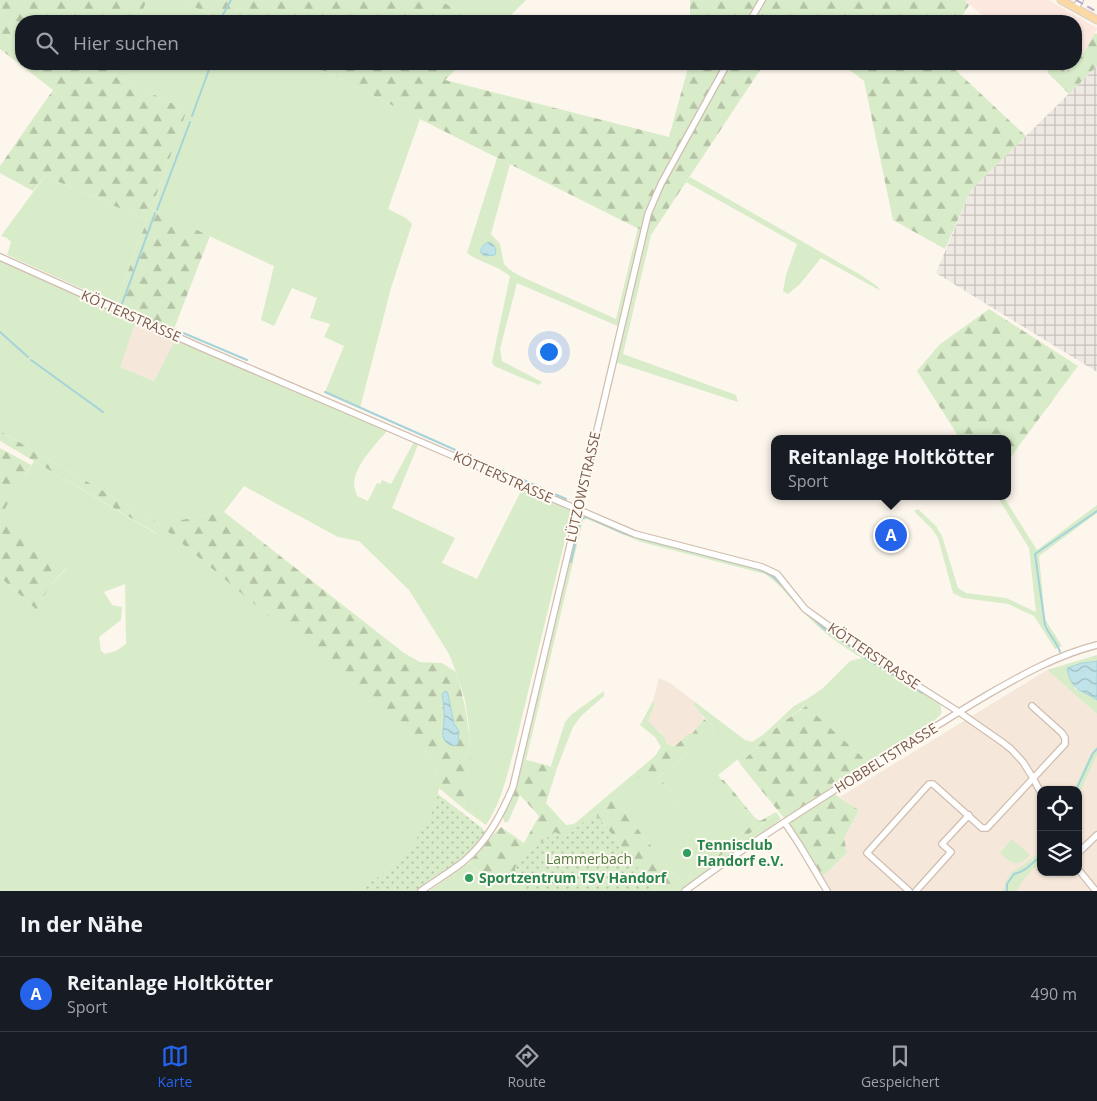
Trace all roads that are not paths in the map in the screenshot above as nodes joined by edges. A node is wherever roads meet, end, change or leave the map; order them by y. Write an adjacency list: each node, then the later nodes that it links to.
1 (762, 0): 5 (street)
2 (1061, 0): 4 (main road)
3 (1080, 0): 4 (street)
4 (1076, 8): 6 (main road)
5 (753, 15)
6 (1097, 20)
7 (724, 70): 9 (street, LÜTZOWSTRASSE)
8 (0, 257): 9 (street, KÖTTERSTRASSE)
9 (578, 510): 12 (street, KÖTTERSTRASSE); 21 (street, LÜTZOWSTRASSE)
10 (1097, 645): 12 (street, HOBBELTSTRASSE)
11 (1032, 706): 13 (street)
12 (959, 712): 13 (street, KÖTTERSTRASSE); 16 (street, HOBBELTSTRASSE)
13 (1033, 778): 14 (street, KÖTTERSTRASSE); 15 (street)
14 (1037, 786)
15 (969, 815): 24 (street); 25 (street)
16 (785, 822): 22 (street, HOBBELTSTRASSE); 23 (street)
17 (1097, 835): 18 (street)
18 (1082, 849)
19 (1082, 874): 20 (street)
20 (1094, 888): 26 (street)
21 (421, 891)
22 (685, 891)
23 (827, 891)
24 (909, 891)
25 (916, 891)
26 (1086, 891)

